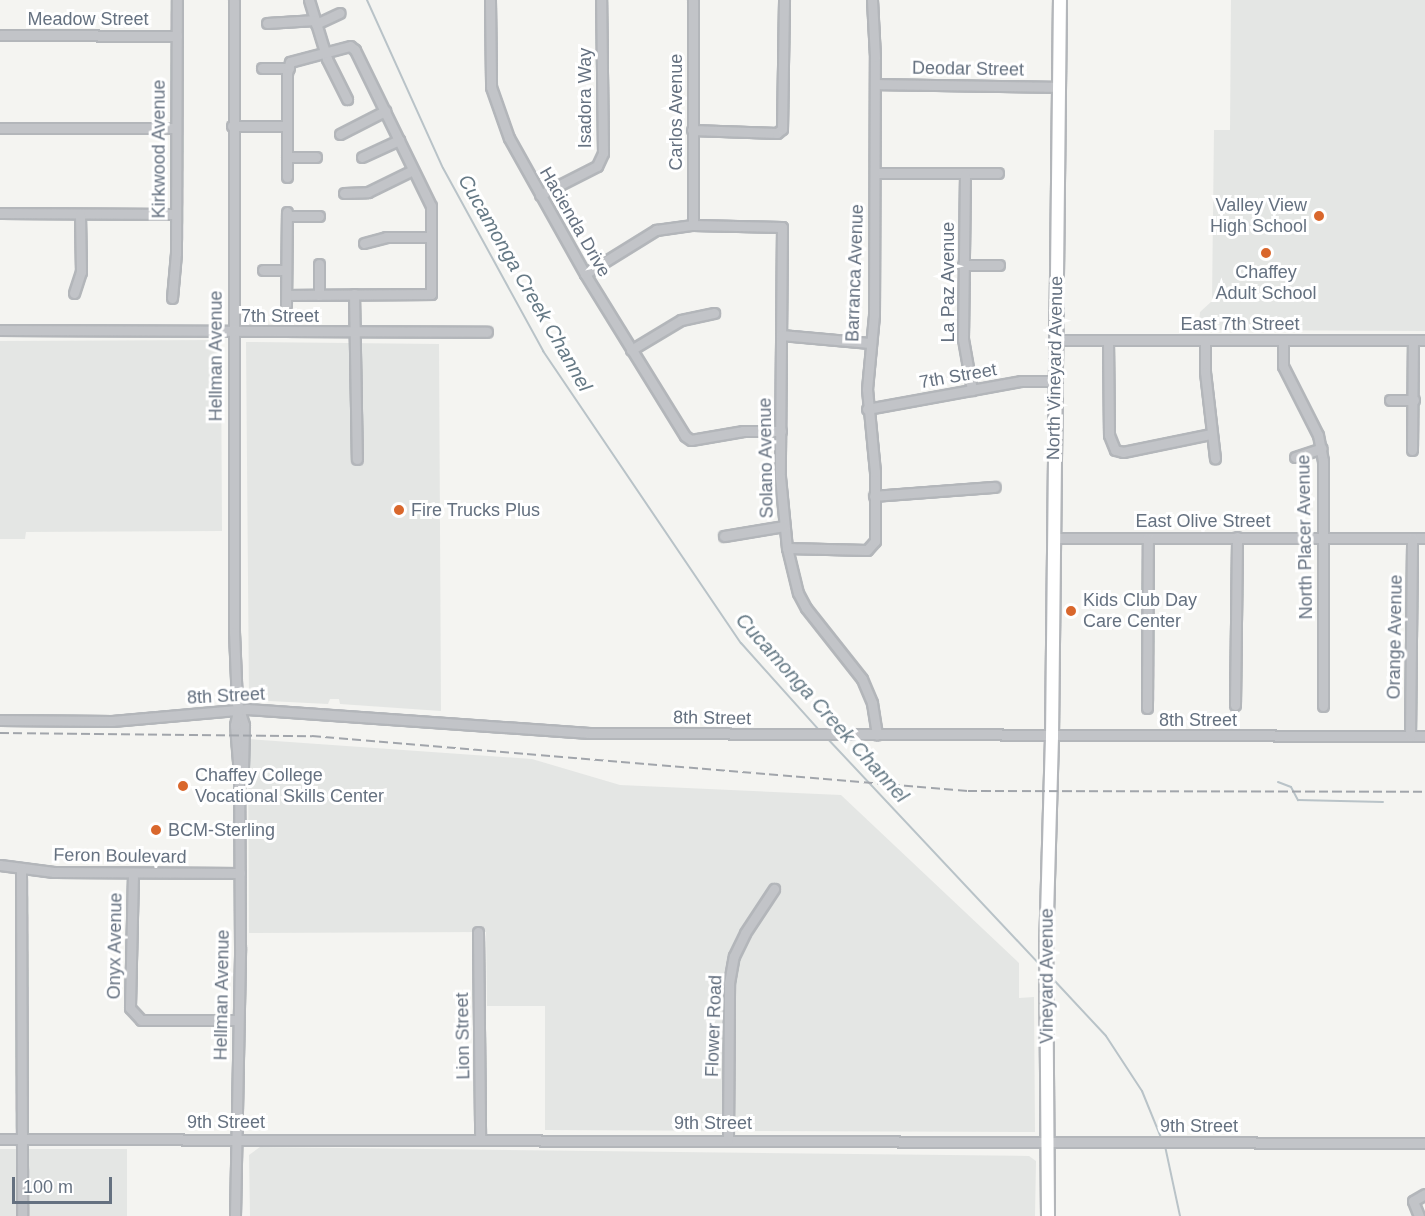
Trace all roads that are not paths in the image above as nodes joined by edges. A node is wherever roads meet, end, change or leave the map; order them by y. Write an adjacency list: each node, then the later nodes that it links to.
1 (177, 0): 14 (street, Kirkwood Avenue)
2 (234, 0): 22 (street, Hellman Avenue)
3 (309, 0): 11 (street)
4 (490, 0): 38 (street, Hacienda Drive)
5 (601, 0): 38 (street, Isadora Way)
6 (693, 0): 26 (street, Carlos Avenue)
7 (784, 0): 26 (street)
8 (872, 0): 18 (street, Barranca Avenue)
9 (1060, 0): 19 (main road, North Vineyard Avenue)
10 (340, 13): 11 (street)
11 (316, 22): 12 (street); 15 (street)
12 (267, 23)
13 (0, 35): 14 (street, Meadow Street)
14 (177, 36): 25 (street, Kirkwood Avenue)
15 (325, 51): 17 (street); 20 (street); 21 (street)
16 (262, 68): 17 (street)
17 (289, 68): 23 (street)
18 (875, 84): 19 (street, Deodar Street); 33 (street, Barranca Avenue)
19 (1060, 87): 62 (main road, North Vineyard Avenue)
20 (346, 99)
21 (385, 111): 27 (street); 28 (street)
22 (232, 126): 23 (street); 58 (street, Hellman Avenue)
23 (286, 126): 29 (street)
24 (0, 128): 25 (street)
25 (176, 128): 41 (street, Kirkwood Avenue)
26 (692, 130): 43 (street, Carlos Avenue)
27 (340, 134)
28 (399, 140): 31 (street); 32 (street)
29 (287, 157): 30 (street); 36 (street)
30 (316, 157)
31 (362, 157)
32 (414, 170): 37 (street); 44 (street)
33 (874, 173): 35 (street); 68 (street, Barranca Avenue)
34 (998, 173): 35 (street)
35 (965, 174): 47 (street, La Paz Avenue)
36 (287, 177)
37 (344, 193)
38 (540, 195): 51 (street, Hacienda Drive)
39 (0, 213): 40 (street)
40 (80, 214): 41 (street); 52 (street)
41 (174, 214): 55 (street, Kirkwood Avenue)
42 (320, 216): 50 (street)
43 (693, 225): 51 (street); 61 (street, Solano Avenue)
44 (431, 237): 45 (street); 53 (street)
45 (364, 243)
46 (319, 264): 54 (street)
47 (963, 265): 48 (street); 71 (street, La Paz Avenue)
48 (999, 265)
49 (263, 270): 50 (street)
50 (286, 270): 54 (street)
51 (585, 274): 69 (street, Hacienda Drive)
52 (74, 293)
53 (354, 294): 54 (street); 59 (street)
54 (319, 295)
55 (172, 298)
56 (714, 313): 69 (street)
57 (0, 330): 58 (street, 7th Street)
58 (232, 332): 59 (street, 7th Street); 96 (street, Hellman Avenue)
59 (353, 332): 60 (street, 7th Street); 81 (street)
60 (487, 332)
61 (781, 335): 68 (street); 75 (street, Solano Avenue)
62 (1055, 340): 63 (street, East 7th Street); 70 (main road, North Vineyard Avenue)
63 (1108, 340): 64 (street, East 7th Street); 76 (street)
64 (1206, 340): 65 (street, East 7th Street); 76 (street)
65 (1283, 340): 66 (street, East 7th Street); 77 (street, North Placer Avenue)
66 (1413, 340): 67 (street, East 7th Street); 73 (street)
67 (1425, 340)
68 (870, 343): 74 (street, Barranca Avenue)
69 (631, 350): 75 (street, Hacienda Drive)
70 (1055, 381): 71 (street, 7th Street); 87 (main road, North Vineyard Avenue)
71 (972, 390): 74 (street, 7th Street)
72 (1390, 400): 73 (street)
73 (1414, 400): 78 (street)
74 (867, 409): 83 (street, Barranca Avenue)
75 (781, 431): 84 (street, Solano Avenue)
76 (1212, 434): 79 (street)
77 (1322, 448): 80 (street); 89 (street, North Placer Avenue)
78 (1412, 450)
79 (1215, 458)
80 (1295, 458)
81 (357, 459)
82 (995, 488): 83 (street)
83 (874, 496): 92 (street, Barranca Avenue)
84 (784, 526): 85 (street); 92 (street, Solano Avenue)
85 (724, 536)
86 (1237, 537): 88 (street, East Olive Street); 89 (street, East Olive Street); 93 (street)
87 (1053, 538): 88 (street, East Olive Street); 101 (main road, North Vineyard Avenue)
88 (1148, 538): 95 (street)
89 (1324, 538): 90 (street, East Olive Street); 94 (street, North Placer Avenue)
90 (1412, 538): 91 (street, East Olive Street); 99 (street, Orange Avenue)
91 (1425, 538)
92 (787, 548): 98 (street, Solano Avenue)
93 (1235, 705)
94 (1323, 706)
95 (1147, 708)
96 (238, 711): 97 (street, 8th Street); 98 (street, 8th Street); 104 (street, Hellman Avenue)
97 (0, 720)
98 (877, 735): 101 (street, 8th Street)
99 (1410, 736): 100 (street, 8th Street); 101 (street, 8th Street)
100 (1425, 736)
101 (1052, 737): 114 (main road, Vineyard Avenue)
102 (0, 865): 103 (street, Feron Boulevard)
103 (21, 868): 105 (street, Feron Boulevard); 110 (street)
104 (240, 873): 105 (street, Feron Boulevard); 108 (street, Hellman Avenue)
105 (134, 874): 108 (street, Onyx Avenue)
106 (774, 889): 113 (street, Flower Road)
107 (478, 932): 112 (street, Lion Street)
108 (237, 1020): 111 (street, Hellman Avenue)
109 (0, 1139): 110 (street, 9th Street)
110 (24, 1139): 111 (street, 9th Street); 117 (street)
111 (237, 1139): 112 (street, 9th Street); 118 (street, Hellman Avenue)
112 (480, 1139): 113 (street, 9th Street)
113 (728, 1140): 114 (street, 9th Street)
114 (1048, 1142): 115 (street, 9th Street); 119 (main road, Vineyard Avenue)
115 (1425, 1143)
116 (1425, 1194): 120 (street)
117 (22, 1216)
118 (235, 1216)
119 (1048, 1216)
120 (1419, 1216)

